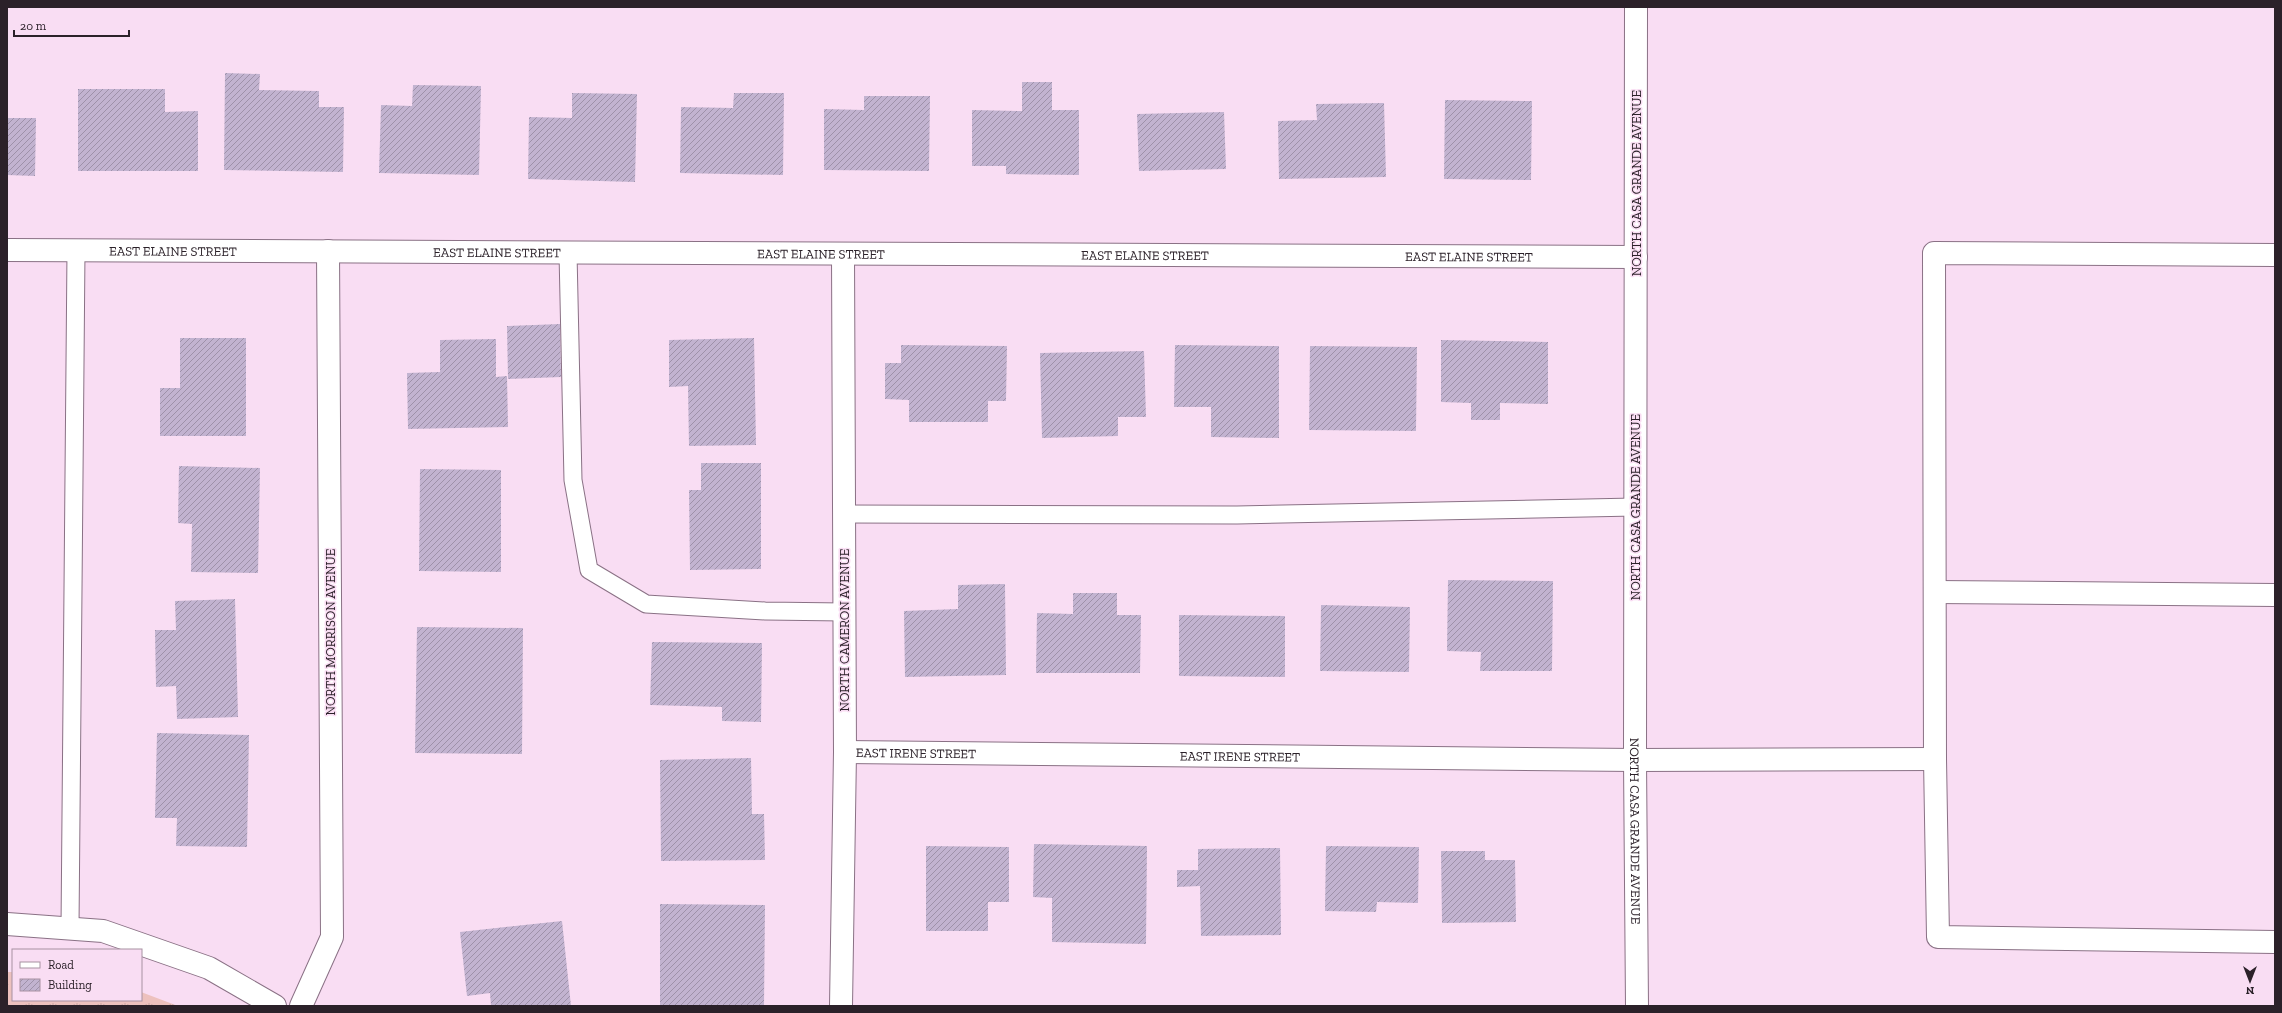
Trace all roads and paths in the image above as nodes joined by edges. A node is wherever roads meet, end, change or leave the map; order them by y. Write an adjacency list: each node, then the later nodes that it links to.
1 (1636, 7): 8 (street, NORTH CASA GRANDE AVENUE)
2 (7, 250): 3 (street, EAST ELAINE STREET)
3 (76, 251): 4 (street, EAST ELAINE STREET); 18 (lane)
4 (328, 251): 5 (street, EAST ELAINE STREET); 21 (street, NORTH MORRISON AVENUE)
5 (568, 253): 6 (street, EAST ELAINE STREET); 13 (lane)
6 (843, 254): 8 (street, EAST ELAINE STREET); 10 (street, NORTH CAMERON AVENUE)
7 (2275, 254): 11 (street)
8 (1636, 257): 9 (street, NORTH CASA GRANDE AVENUE)
9 (1635, 508): 10 (lane); 16 (street, NORTH CASA GRANDE AVENUE)
10 (844, 514): 13 (street, NORTH CAMERON AVENUE)
11 (1936, 592): 12 (street); 15 (street)
12 (2275, 595)
13 (844, 612): 14 (street, NORTH CAMERON AVENUE)
14 (845, 752): 16 (street, EAST IRENE STREET); 22 (street, NORTH CAMERON AVENUE)
15 (1935, 759): 16 (street, EAST IRENE STREET); 19 (street)
16 (1635, 760): 23 (street, NORTH CASA GRANDE AVENUE)
17 (7, 924): 18 (street)
18 (70, 928): 20 (street)
19 (2275, 942)
20 (275, 1006)
21 (301, 1006)
22 (841, 1006)
23 (1637, 1006)

